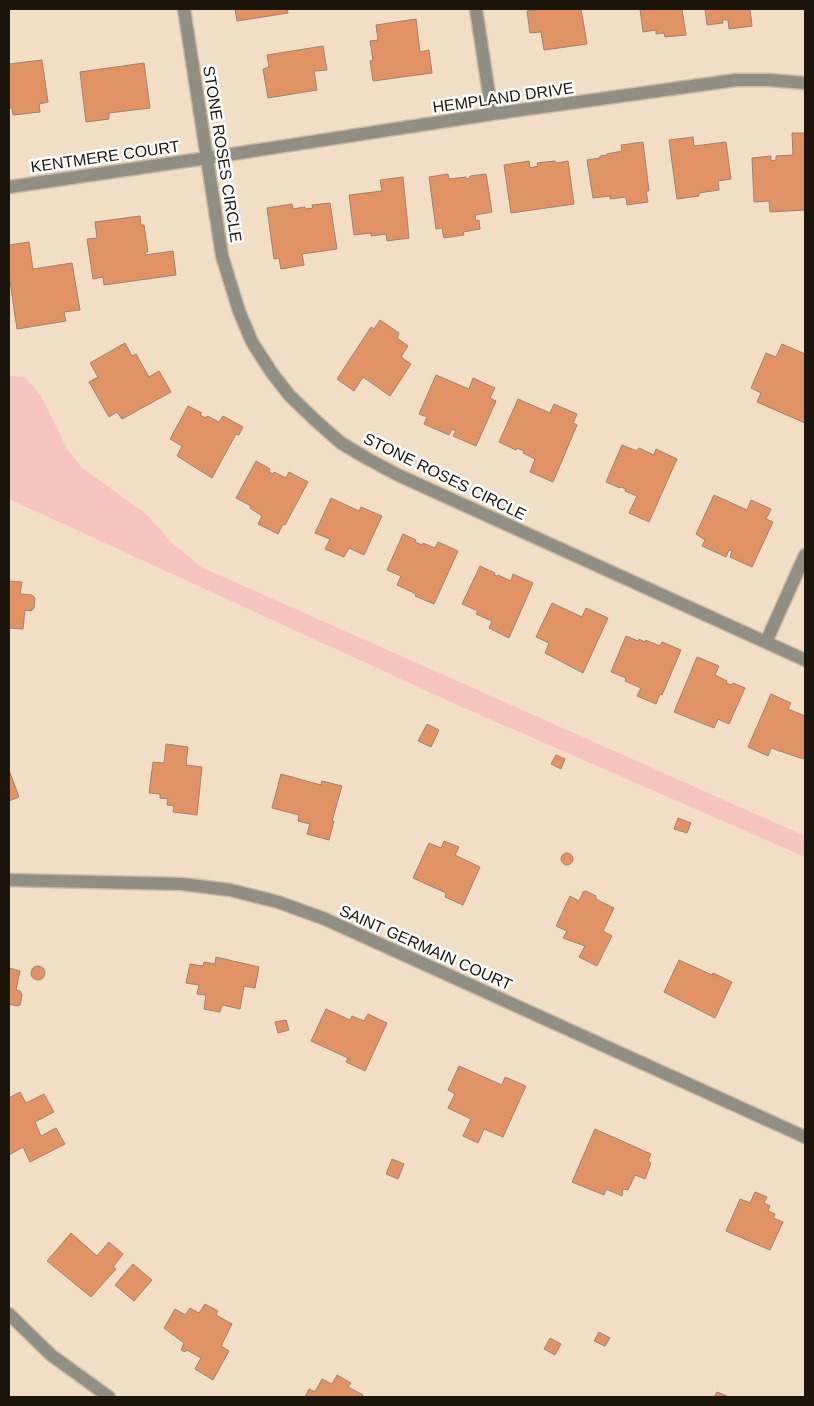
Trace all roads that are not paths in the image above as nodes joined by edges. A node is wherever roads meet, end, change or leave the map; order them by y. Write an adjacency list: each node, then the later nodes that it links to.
1 (184, 9): 5 (street, STONE ROSES CIRCLE)
2 (476, 9): 4 (street)
3 (805, 83): 4 (street, HEMPLAND DRIVE)
4 (492, 114): 5 (street, HEMPLAND DRIVE)
5 (207, 158): 6 (street, KENTMERE COURT); 8 (street, STONE ROSES CIRCLE)
6 (9, 187)
7 (805, 555): 8 (street)
8 (766, 642): 9 (street, STONE ROSES CIRCLE)
9 (805, 660)
10 (9, 880): 11 (street, SAINT GERMAIN COURT)
11 (805, 1137)
12 (9, 1314): 13 (street)
13 (109, 1397)

